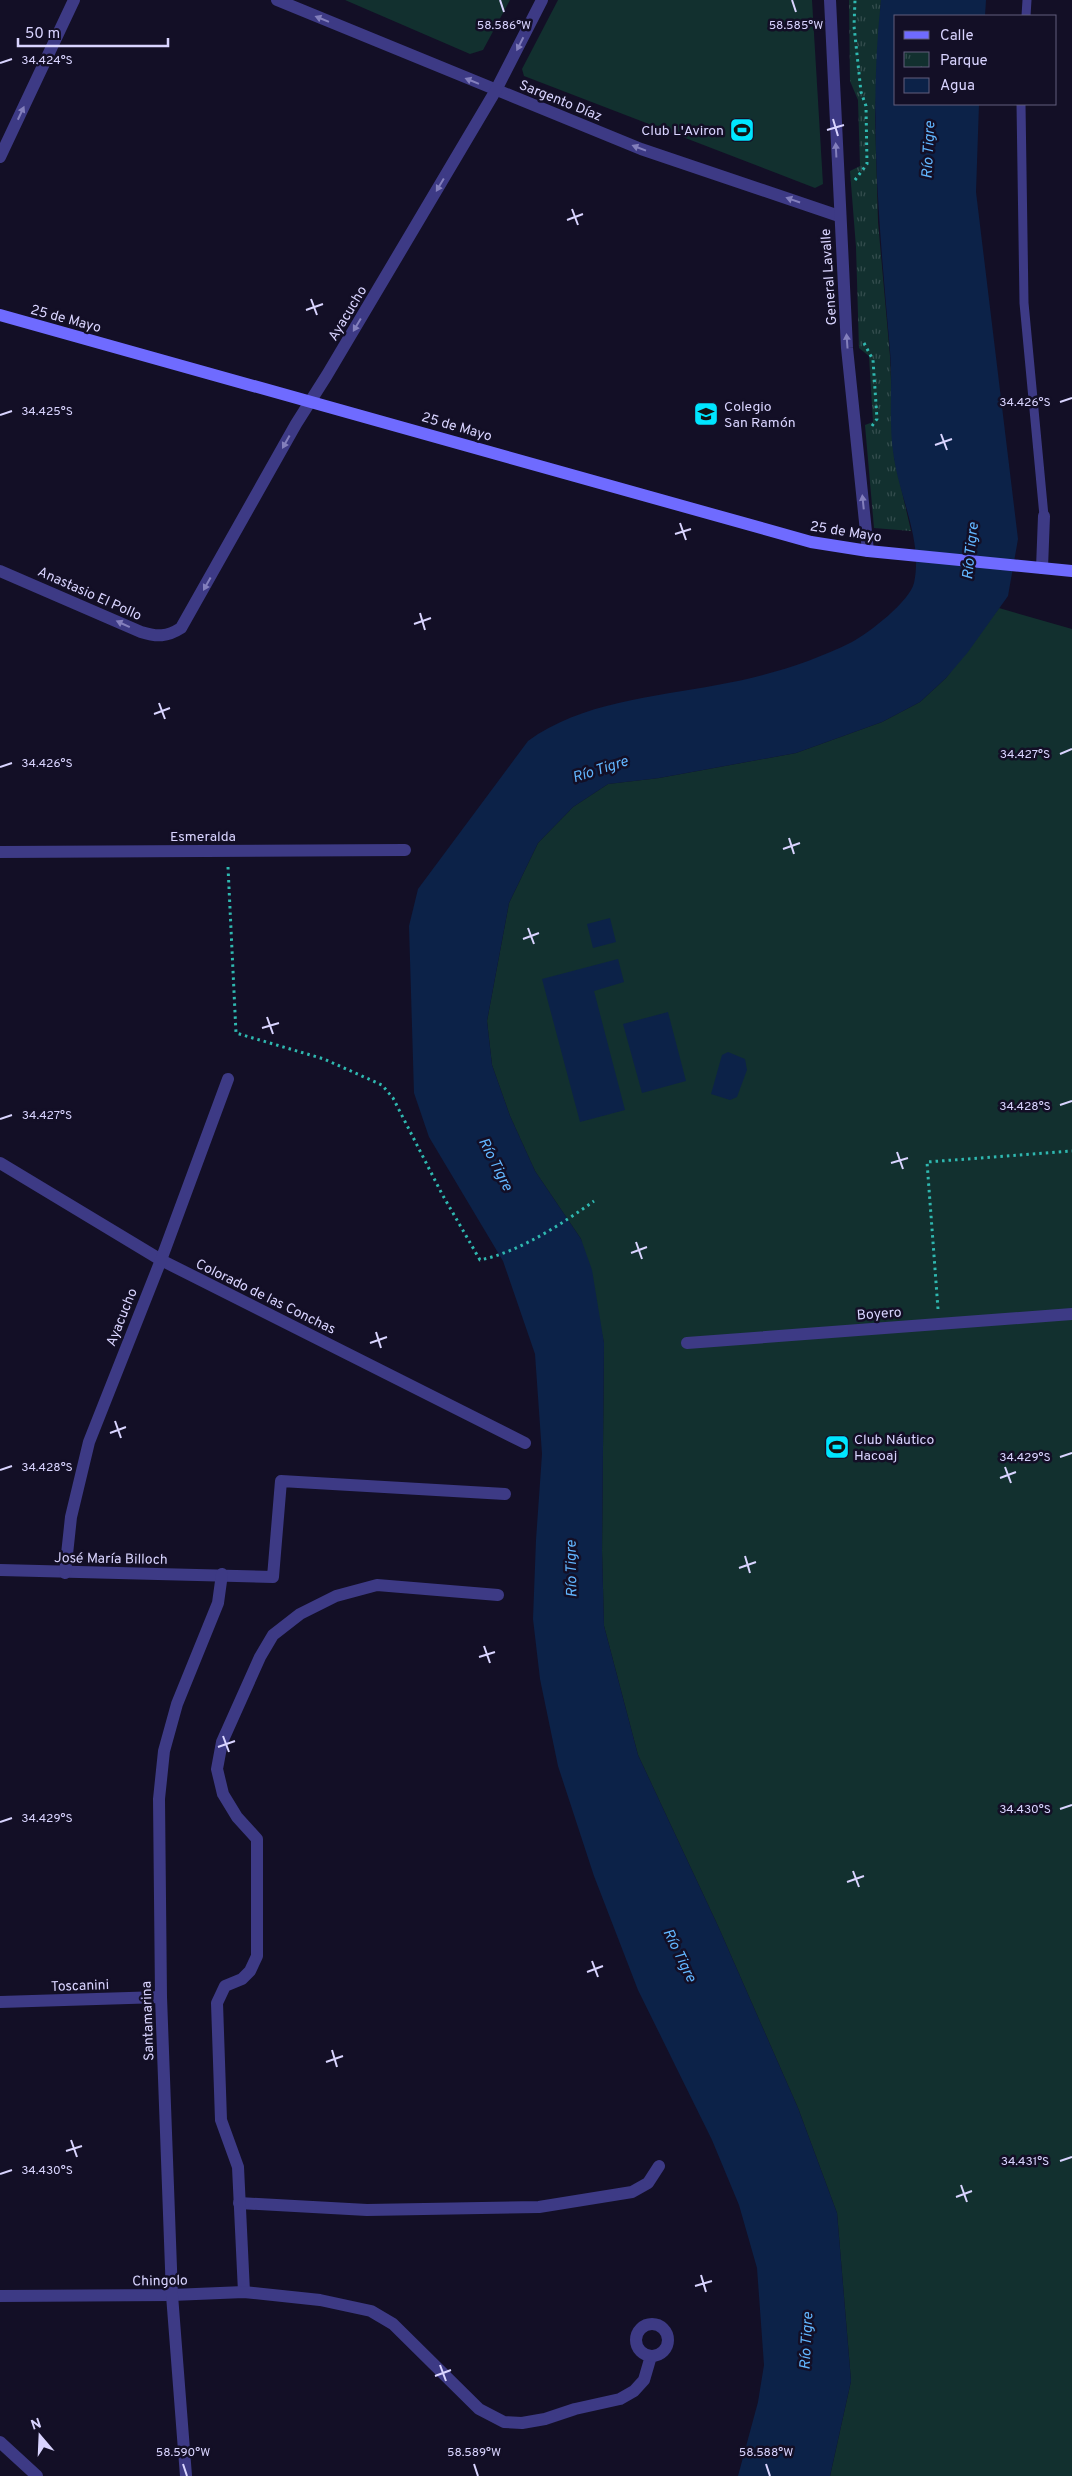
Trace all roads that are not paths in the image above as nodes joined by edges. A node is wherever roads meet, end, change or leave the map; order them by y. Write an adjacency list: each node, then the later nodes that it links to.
1 (74, 0): 9 (street, one-way to 1)
2 (277, 0): 7 (street, Sargento Díaz, one-way to 2)
3 (542, 0): 7 (street, Ayacucho, one-way to 7)
4 (830, 0): 10 (street, General Lavalle, one-way to 4)
5 (1027, 0): 6 (lane)
6 (1026, 15)
7 (496, 90): 10 (street, Sargento Díaz, one-way to 7); 12 (street, Ayacucho, one-way to 12)
8 (1021, 105): 13 (lane)
9 (0, 157)
10 (839, 216): 14 (street, General Lavalle, one-way to 10)
11 (0, 315): 12 (main road, 25 de Mayo)
12 (310, 400): 14 (main road, 25 de Mayo); 18 (street, Ayacucho, one-way to 18)
13 (1044, 516): 15 (street)
14 (868, 551): 15 (main road, 25 de Mayo)
15 (1042, 568): 17 (main road, 25 de Mayo)
16 (0, 571): 18 (street, Anastasio El Pollo, one-way to 16)
17 (1072, 571)
18 (169, 635)
19 (405, 850): 20 (street, Esmeralda)
20 (0, 852)
21 (228, 1079): 23 (street, Ayacucho)
22 (0, 1163): 23 (street, Colorado de las Conchas)
23 (161, 1260): 26 (street, Colorado de las Conchas); 29 (street, Ayacucho)
24 (1072, 1314): 25 (street, Boyero)
25 (687, 1343)
26 (525, 1443)
27 (505, 1494): 30 (street, José María Billoch)
28 (0, 1570): 29 (street, José María Billoch)
29 (65, 1573): 30 (street, José María Billoch)
30 (222, 1574): 32 (street, Santamarina)
31 (498, 1595): 35 (street)
32 (161, 1997): 33 (street, Toscanini); 37 (street, Santamarina)
33 (0, 2002)
34 (659, 2166): 35 (street)
35 (240, 2203): 36 (street)
36 (244, 2292): 37 (street, Chingolo); 39 (street, Chingolo)
37 (172, 2295): 38 (street, Chingolo); 42 (street, Santamarina)
38 (0, 2296)
39 (651, 2356)
40 (0, 2442): 41 (street)
41 (37, 2476)
42 (186, 2476)

